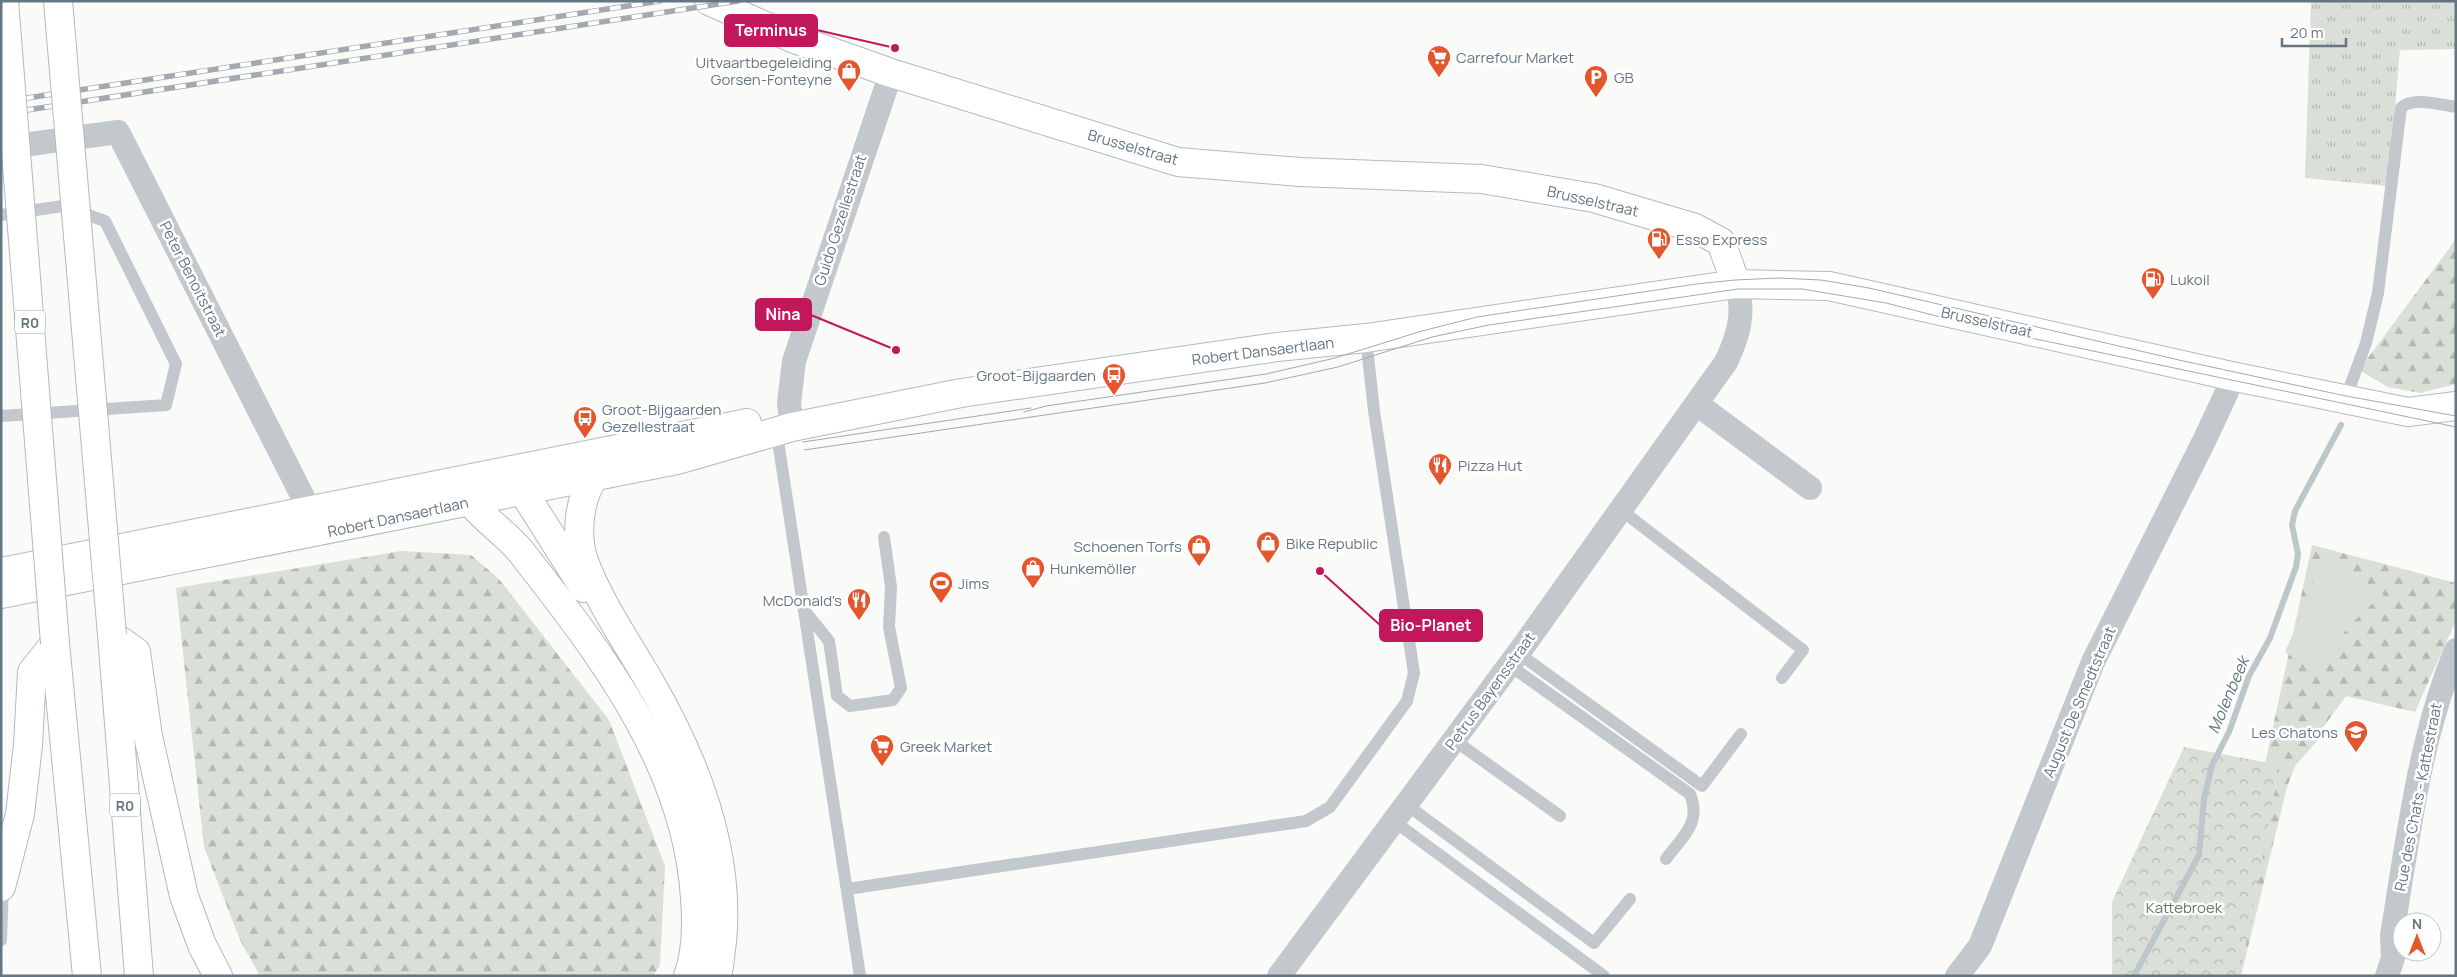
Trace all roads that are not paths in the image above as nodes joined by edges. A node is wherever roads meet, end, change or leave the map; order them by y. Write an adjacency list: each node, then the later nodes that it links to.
1 (4, 1): 28 (main road, R0, bridge)
2 (58, 1): 27 (main road, R0, bridge)
3 (709, 1): 4 (main road, Brusselstraat)
4 (891, 73): 8 (main road, Brusselstraat); 15 (street, Guido Gezellestraat)
5 (2456, 107): 11 (lane)
6 (1, 148): 21 (street, Peter Benoitstraat)
7 (1, 215): 14 (lane)
8 (1736, 284): 9 (main road, Robert Dansaertlaan); 10 (main road, Brusselstraat); 12 (street, Petrus Bayensstraat)
9 (1366, 338): 15 (main road, Robert Dansaertlaan); 38 (lane)
10 (2232, 376): 11 (main road, Brusselstraat); 51 (street, August De Smedtstraat)
11 (2345, 400): 13 (main road, Brusselstraat)
12 (1697, 404): 18 (street); 20 (street, Petrus Bayensstraat)
13 (2456, 406)
14 (1, 416)
15 (781, 427): 16 (main road, Robert Dansaertlaan); 17 (main road, Robert Dansaertlaan); 25 (lane)
16 (594, 477): 17 (main road, Robert Dansaertlaan); 26 (main road)
17 (516, 481): 19 (main road, Robert Dansaertlaan); 26 (main road)
18 (1810, 488)
19 (467, 491): 21 (main road, Robert Dansaertlaan); 46 (main road)
20 (1621, 510): 30 (street, Petrus Bayensstraat); 31 (lane)
21 (314, 522): 23 (main road, Robert Dansaertlaan); 24 (main road, Robert Dansaertlaan)
22 (884, 537): 25 (lane)
23 (1, 572)
24 (1, 594)
25 (804, 610): 38 (lane)
26 (607, 611): 47 (main road)
27 (112, 635): 39 (main road); 43 (main road, R0)
28 (55, 643): 37 (main road); 42 (main road, R0)
29 (2456, 650): 52 (street, Rue des Chats - Kattestraat)
30 (1514, 659): 32 (lane); 33 (street, Petrus Bayensstraat); 36 (lane)
31 (1782, 678)
32 (1741, 734)
33 (1454, 740): 34 (street, Petrus Bayensstraat); 35 (lane)
34 (1401, 814): 40 (lane); 49 (street, Petrus Bayensstraat); 50 (lane)
35 (1560, 816)
36 (1666, 859)
37 (2, 885): 41 (lane)
38 (847, 889): 48 (lane)
39 (184, 896): 44 (lane); 45 (main road)
40 (1630, 899)
41 (1, 940)
42 (87, 976)
43 (139, 976)
44 (204, 976)
45 (218, 976)
46 (688, 976)
47 (716, 976)
48 (860, 976)
49 (1279, 976)
50 (1604, 976)
51 (1957, 976)
52 (2387, 976)

